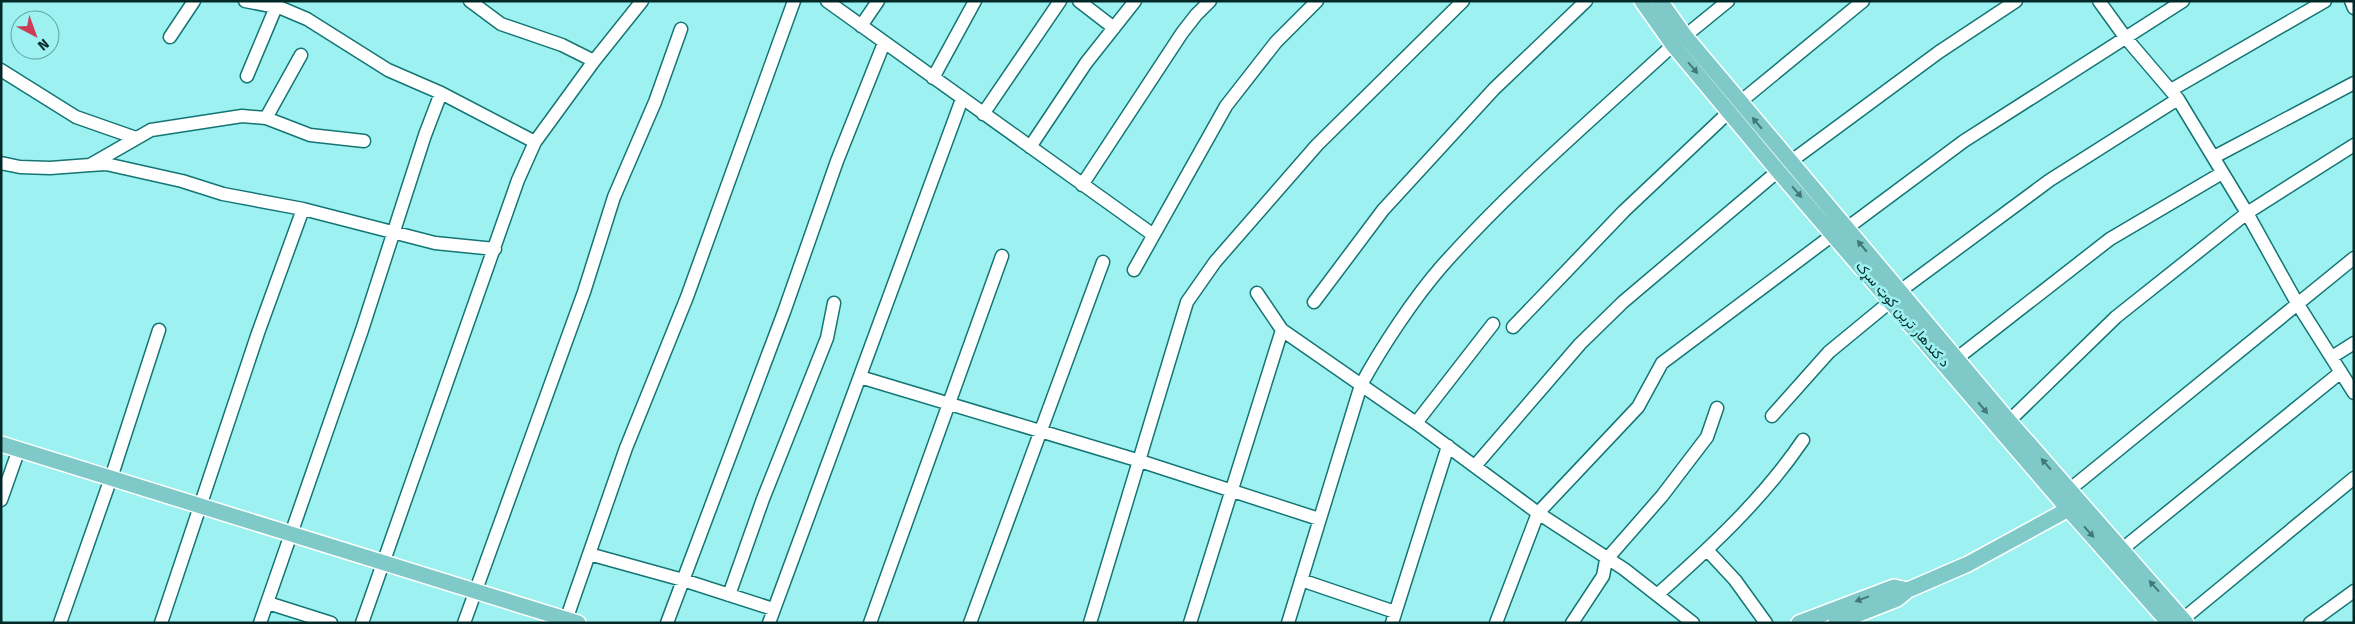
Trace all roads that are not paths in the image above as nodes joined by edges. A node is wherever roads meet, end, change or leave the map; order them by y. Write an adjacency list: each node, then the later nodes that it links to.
1 (194, 1): 30 (street)
2 (245, 1): 25 (street)
3 (470, 1): 35 (street)
4 (642, 1): 35 (street)
5 (794, 1): 108 (street)
6 (827, 1): 27 (street)
7 (878, 1): 27 (street)
8 (975, 1): 38 (street)
9 (1060, 1): 44 (street)
10 (1079, 1): 28 (street)
11 (1135, 1): 28 (street)
12 (1210, 1): 56 (street)
13 (1317, 1): 61 (street)
14 (1463, 1): 94 (street)
15 (1586, 1): 69 (street)
16 (1642, 1): 32 (main road, د کندهار ترين کوټ سړک)
17 (1660, 1): 32 (main road, د کندهار ترين کوټ سړک)
18 (1728, 1): 32 (street)
19 (1863, 1): 43 (street)
20 (2016, 1): 54 (street)
21 (2099, 1): 31 (street)
22 (2183, 1): 31 (street)
23 (2325, 1): 41 (street)
24 (2350, 1): 26 (street)
25 (280, 5): 37 (street); 40 (street)
26 (2354, 8)
27 (861, 26): 33 (street)
28 (1114, 28): 50 (street)
29 (681, 29): 113 (street)
30 (170, 37)
31 (2125, 37): 41 (street); 59 (street)
32 (1679, 41): 43 (main road, د کندهار ترين کوټ سړک); 82 (street)
33 (884, 43): 38 (street); 111 (street)
34 (301, 55): 45 (street)
35 (594, 61): 48 (street)
36 (1, 70): 46 (street)
37 (247, 76)
38 (933, 78): 42 (street)
39 (2354, 83): 51 (street)
40 (442, 93): 48 (street); 60 (street)
41 (2175, 94): 51 (street); 68 (street)
42 (962, 99): 44 (street); 81 (street)
43 (1735, 107): 54 (main road, د کندهار ترين کوټ سړک); 73 (street)
44 (983, 114): 50 (street)
45 (266, 118): 46 (street); 47 (street)
46 (136, 138): 53 (street)
47 (364, 141)
48 (535, 142): 62 (street)
49 (2354, 145): 58 (street)
50 (1030, 147): 56 (street)
51 (2214, 157): 55 (street)
52 (1, 163): 53 (street)
53 (90, 165): 57 (street)
54 (1784, 167): 59 (main road, د کندهار ترين کوټ سړک); 95 (street)
55 (2222, 173): 58 (street); 78 (street)
56 (1082, 185): 61 (street)
57 (303, 209): 60 (street); 101 (street)
58 (2247, 212): 70 (street); 87 (street)
59 (1841, 231): 68 (main road, د کندهار ترين کوټ سړک); 103 (street)
60 (392, 233): 62 (street); 105 (street)
61 (1152, 234): 66 (street)
62 (495, 249): 110 (street)
63 (1002, 256): 84 (street)
64 (2354, 258): 70 (street)
65 (1103, 262): 89 (street)
66 (1134, 270)
67 (1257, 293): 75 (street)
68 (1895, 296): 78 (main road, د کندهار ترين کوټ سړک); 80 (main road, د کندهار ترين کوټ سړک); 86 (street)
69 (1314, 302)
70 (2297, 303): 77 (street); 98 (street)
71 (834, 304): 117 (street)
72 (1493, 324): 88 (street)
73 (1513, 327)
74 (159, 330): 96 (street)
75 (1282, 330): 82 (street); 99 (street)
76 (2354, 343): 77 (street)
77 (2332, 357): 79 (street)
78 (1956, 359): 80 (main road, د کندهار ترين کوټ سړک)
79 (2341, 372): 83 (street); 106 (street)
80 (1964, 376): 87 (main road, د کندهار ترين کوټ سړک); 102 (main road, د کندهار ترين کوټ سړک, one-way to 102)
81 (860, 377): 84 (street); 119 (street)
82 (1361, 385): 88 (street); 104 (street)
83 (2354, 393)
84 (950, 404): 89 (street); 133 (street)
85 (1718, 408): 109 (street)
86 (1772, 416)
87 (2009, 421): 98 (main road, د کندهار ترين کوټ سړک, one-way to 87)
88 (1416, 423): 92 (street)
89 (1039, 431): 94 (street); 134 (street)
90 (1803, 440): 107 (street)
91 (1, 444): 93 (main road)
92 (1448, 446): 95 (street); 120 (street)
93 (19, 449): 96 (main road); 100 (street)
94 (1140, 461): 99 (street); 135 (street)
95 (1475, 466): 103 (street)
96 (111, 478): 101 (main road); 125 (street)
97 (2354, 478): 124 (street)
98 (2069, 490): 102 (main road, د کندهار ترين کوټ سړک)
99 (1231, 492): 104 (street); 136 (street)
100 (1, 500)
101 (200, 505): 105 (main road); 126 (street)
102 (2074, 506): 106 (main road, د کندهار ترين کوټ سړک); 114 (main road); 124 (main road, د کندهار ترين کوټ سړک, one-way to 124)
103 (1538, 513): 109 (street); 138 (street)
104 (1319, 519): 112 (street)
105 (292, 533): 110 (main road); 118 (street)
106 (2121, 550): 124 (main road, د کندهار ترين کوټ سړک, one-way to 106)
107 (1708, 551): 116 (street); 141 (street)
108 (589, 554): 111 (street); 122 (street)
109 (1606, 560): 116 (street); 139 (street)
110 (385, 562): 113 (main road); 129 (street)
111 (683, 580): 117 (street); 131 (street)
112 (1300, 580): 120 (street); 137 (street)
113 (475, 590): 122 (main road); 130 (street)
114 (1908, 590): 123 (main road); 142 (main road, one-way to 142)
115 (2354, 591): 143 (street)
116 (1658, 594): 140 (street)
117 (729, 595): 119 (street)
118 (268, 603): 121 (street); 127 (street)
119 (774, 609): 132 (street)
120 (1393, 618)
121 (313, 620): 128 (street)
122 (570, 622)
123 (1840, 622)
124 (2179, 622)
125 (60, 623)
126 (161, 623)
127 (260, 623)
128 (331, 623)
129 (362, 623)
130 (464, 623)
131 (667, 623)
132 (768, 623)
133 (870, 623)
134 (970, 623)
135 (1090, 623)
136 (1190, 623)
137 (1288, 623)
138 (1496, 623)
139 (1572, 623)
140 (1693, 623)
141 (1766, 623)
142 (1799, 623)
143 (2310, 623)

